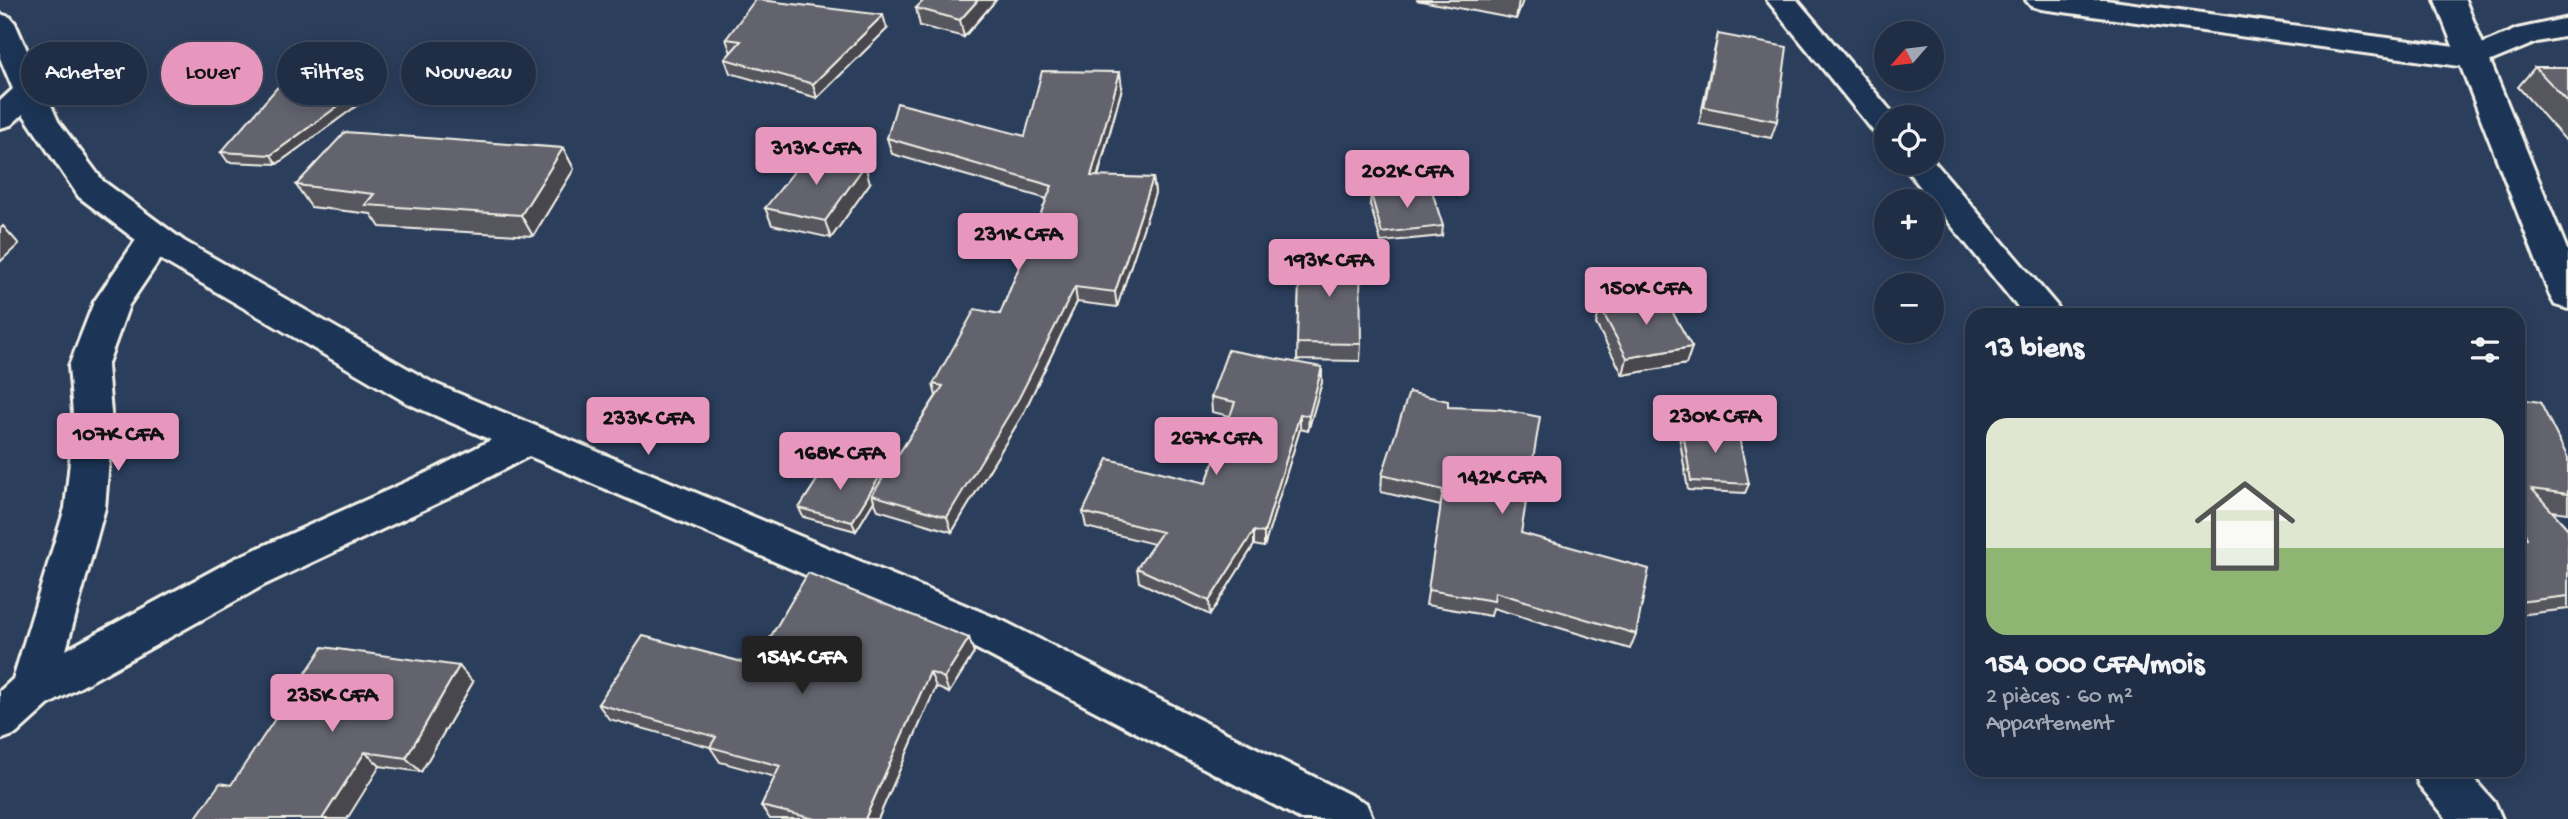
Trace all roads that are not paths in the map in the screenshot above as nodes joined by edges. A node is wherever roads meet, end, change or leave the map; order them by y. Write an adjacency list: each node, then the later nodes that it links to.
1 (1782, 0): 10 (street)
2 (2041, 0): 6 (street)
3 (2450, 0): 6 (street)
4 (0, 23): 7 (street)
5 (2568, 27): 6 (street)
6 (2474, 59): 14 (street)
7 (21, 72)
8 (21, 98): 11 (street)
9 (35, 105): 13 (street)
10 (1874, 111)
11 (0, 118)
12 (1927, 175): 15 (street)
13 (156, 239): 16 (street); 17 (street)
14 (2568, 296)
15 (2038, 308)
16 (527, 439): 17 (street); 19 (street)
17 (16, 705)
18 (2442, 777): 20 (street)
19 (1349, 819)
20 (2478, 819)

